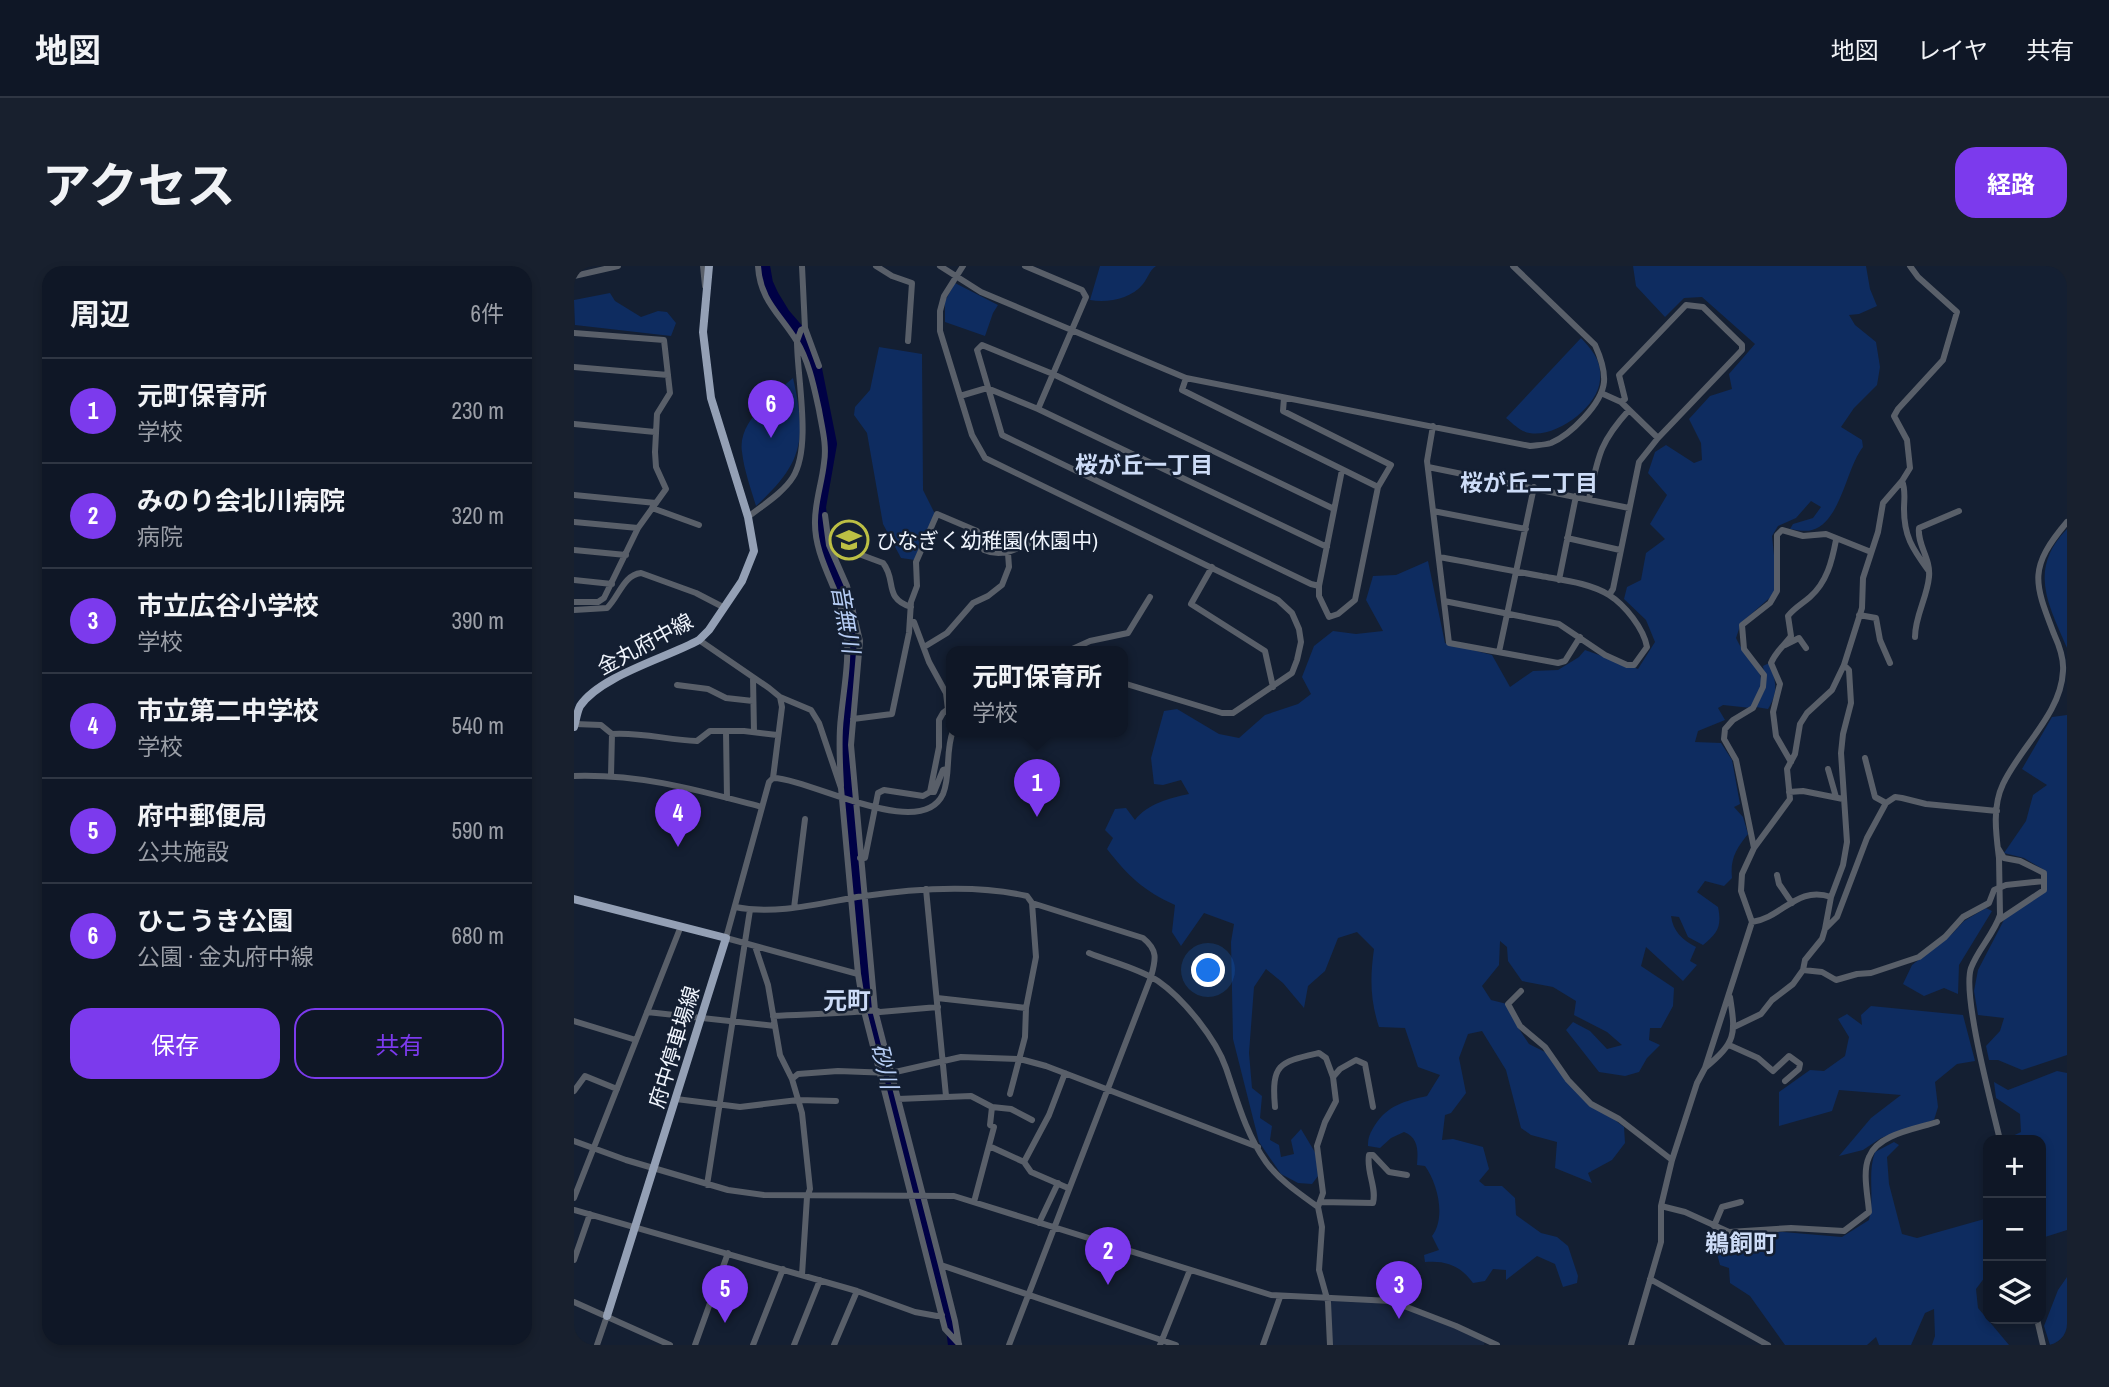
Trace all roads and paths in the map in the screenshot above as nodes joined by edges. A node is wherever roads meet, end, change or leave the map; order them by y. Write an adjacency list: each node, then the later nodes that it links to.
1 (618, 266): 12 (street)
2 (704, 266): 14 (street)
3 (709, 266): 14 (main road, 金丸府中線)
4 (758, 266): 18 (street)
5 (802, 266): 15 (street)
6 (876, 266): 19 (street)
7 (940, 266): 13 (street)
8 (962, 266): 13 (street)
9 (1026, 266): 16 (street)
10 (1513, 266): 26 (street)
11 (1910, 266): 38 (street)
12 (574, 276)
13 (955, 278): 16 (street); 27 (street)
14 (706, 294): 50 (main road, 金丸府中線)
15 (803, 329): 18 (street); 20 (street)
16 (1071, 331): 22 (street); 24 (street)
17 (574, 332): 23 (street)
18 (797, 341): 50 (street); 118 (street)
19 (908, 341)
20 (819, 366)
21 (574, 367): 23 (street)
22 (1053, 374): 25 (street); 30 (street); 46 (street)
23 (668, 375): 34 (street)
24 (1186, 377): 28 (street); 37 (street)
25 (987, 388): 27 (street); 30 (street); 73 (street)
26 (1601, 393): 29 (street); 33 (street)
27 (960, 396): 67 (street)
28 (1284, 398): 33 (street); 39 (street)
29 (1621, 402): 31 (street); 35 (street)
30 (1038, 409): 60 (street)
31 (1629, 410): 35 (street); 43 (street)
32 (574, 424): 34 (street)
33 (1433, 426): 36 (street)
34 (655, 432): 44 (street)
35 (1658, 438): 45 (street)
36 (1428, 467): 40 (street); 47 (street)
37 (1342, 470): 39 (street); 46 (street)
38 (1902, 481): 63 (street); 69 (street)
39 (1377, 487): 73 (street)
40 (1534, 487): 42 (street); 55 (street)
41 (574, 495): 44 (street)
42 (1576, 496): 43 (street); 56 (street)
43 (1589, 499): 45 (street)
44 (654, 505): 53 (street); 54 (street)
45 (1629, 508): 62 (street)
46 (1334, 509): 60 (street)
47 (1433, 511): 55 (street); 66 (street)
48 (1959, 511): 69 (street)
49 (825, 515): 59 (street)
50 (748, 517): 79 (main road, 金丸府中線)
51 (574, 522): 54 (street)
52 (2067, 522): 128 (street)
53 (699, 525)
54 (638, 528): 65 (street)
55 (1526, 529): 68 (street)
56 (1567, 538): 62 (street); 71 (street)
57 (1836, 540): 63 (street); 88 (street); 131 (street)
58 (1034, 541): 64 (street)
59 (829, 545): 80 (street); 104 (street)
60 (1326, 547): 73 (street)
61 (574, 550): 65 (street)
62 (1620, 550): 74 (street)
63 (1871, 552): 83 (street)
64 (1008, 553): 80 (street); 90 (street)
65 (625, 555): 72 (street)
66 (1439, 557): 68 (street); 76 (street)
67 (1212, 567): 98 (street); 98 (street)
68 (1517, 572): 71 (street); 82 (street)
69 (1929, 572): 86 (street)
70 (574, 580): 72 (street)
71 (1559, 580): 74 (street)
72 (612, 584): 78 (street)
73 (1319, 586)
74 (1609, 595): 85 (street)
75 (1150, 597): 89 (street)
76 (1444, 601): 82 (street); 92 (street)
77 (574, 602): 78 (street)
78 (587, 606): 79 (street); 81 (street)
79 (723, 607): 87 (main road, 金丸府中線)
80 (911, 607): 84 (street)
81 (574, 610)
82 (1508, 614): 85 (street); 92 (street)
83 (1859, 615): 93 (street); 94 (street)
84 (910, 621): 90 (street); 104 (street)
85 (1580, 637): 92 (street)
86 (1915, 637)
87 (699, 640): 95 (street); 102 (main road, 金丸府中線)
88 (1785, 645): 91 (street); 112 (street)
89 (1078, 646)
90 (924, 647): 99 (street)
91 (1806, 648)
92 (1499, 652)
93 (1890, 663)
94 (1844, 665): 112 (street); 123 (street)
95 (753, 678): 100 (street); 101 (street)
96 (677, 685): 101 (street)
97 (1128, 685): 98 (street)
98 (1273, 687)
99 (946, 693)
100 (780, 697): 109 (street); 118 (street)
101 (753, 701): 107 (street)
102 (576, 709): 105 (main road, 金丸府中線)
103 (946, 712): 119 (street)
104 (853, 719): 124 (street)
105 (574, 726): 108 (street)
106 (726, 731): 107 (street); 108 (street); 121 (street)
107 (754, 732): 109 (street)
108 (612, 734): 115 (street)
109 (777, 735): 117 (street)
110 (951, 737): 113 (street)
111 (1865, 758): 125 (street)
112 (1791, 762): 120 (street)
113 (947, 769): 119 (street); 126 (street)
114 (1828, 769): 123 (street)
115 (611, 775): 116 (street); 121 (street)
116 (574, 776)
117 (773, 778): 122 (street); 127 (street)
118 (842, 788): 122 (street)
119 (930, 792): 126 (street)
120 (1789, 792): 123 (street); 131 (street)
121 (727, 797): 127 (street)
122 (842, 797): 124 (street); 138 (street)
123 (1839, 798): 137 (street)
124 (856, 801): 126 (street); 132 (street)
125 (1886, 803): 128 (street); 148 (street)
126 (874, 806): 132 (street)
127 (762, 807): 142 (street)
128 (1997, 811): 130 (street)
129 (805, 819): 143 (street)
130 (1997, 846): 134 (street); 145 (street, bridge)
131 (1754, 848): 146 (street)
132 (860, 859): 136 (street)
133 (1777, 875): 141 (street)
134 (2045, 881): 145 (street); 153 (street)
135 (926, 889): 136 (street); 140 (street); 158 (street)
136 (864, 896): 138 (street); 161 (street)
137 (1831, 897): 141 (street); 148 (street)
138 (852, 898): 143 (street); 154 (street)
139 (574, 899): 147 (main road)
140 (1032, 903): 155 (street); 160 (street)
141 (1792, 903): 146 (street)
142 (735, 908): 144 (street); 149 (street)
143 (794, 908): 144 (street)
144 (750, 910): 150 (street)
145 (2000, 918): 196 (street)
146 (1752, 922): 157 (street)
147 (681, 926): 149 (main road); 163 (street)
148 (1825, 929): 153 (street)
149 (726, 938): 150 (street); 165 (main road, 府中停車場線)
150 (744, 943): 151 (street); 167 (street)
151 (755, 946): 154 (street); 164 (street)
152 (1088, 953): 155 (street)
153 (1803, 970): 169 (street)
154 (858, 974): 162 (street)
155 (1151, 977): 182 (street); 199 (street)
156 (1521, 991): 201 (street)
157 (1730, 995): 169 (street); 174 (street)
158 (937, 998): 159 (street); 160 (street)
159 (938, 1007): 161 (street); 172 (street)
160 (1026, 1009): 173 (street)
161 (875, 1010): 162 (street); 175 (street)
162 (864, 1011): 164 (street); 177 (street)
163 (647, 1012): 165 (street); 170 (street)
164 (773, 1016): 168 (street)
165 (702, 1019): 167 (street); 186 (main road, 府中停車場線)
166 (574, 1021): 170 (street)
167 (732, 1021): 168 (street); 190 (street)
168 (775, 1027): 179 (street)
169 (1734, 1027): 171 (street)
170 (636, 1040): 181 (street)
171 (1729, 1045): 174 (street); 180 (street)
172 (944, 1059): 173 (street); 175 (street); 185 (street)
173 (1020, 1059): 176 (street); 184 (street)
174 (1705, 1068): 201 (street)
175 (891, 1073): 177 (street); 187 (street)
176 (1066, 1073): 182 (street); 202 (street)
177 (880, 1074): 179 (street); 210 (street)
178 (1333, 1077): 192 (street); 193 (street); 214 (street)
179 (792, 1079): 188 (street)
180 (1785, 1081)
181 (617, 1089): 183 (street); 200 (street)
182 (1107, 1090): 199 (street); 207 (street)
183 (574, 1091)
184 (1010, 1094)
185 (946, 1096): 187 (street); 191 (street)
186 (676, 1099): 190 (street); 203 (main road, 府中停車場線)
187 (898, 1099): 209 (street)
188 (798, 1100): 189 (street); 190 (street); 208 (street)
189 (836, 1101)
190 (719, 1105): 206 (street)
191 (992, 1107): 194 (street); 198 (street)
192 (1275, 1107)
193 (1373, 1107)
194 (1032, 1120)
195 (1937, 1122): 220 (street)
196 (1999, 1135)
197 (574, 1141): 200 (street)
198 (989, 1146): 202 (street); 212 (street)
199 (1258, 1147): 214 (street)
200 (592, 1148): 203 (street); 211 (street)
201 (1672, 1160): 215 (street)
202 (1024, 1162): 205 (street)
203 (655, 1167): 206 (street); 219 (main road, 府中停車場線)
204 (1407, 1175): 214 (street)
205 (1058, 1184): 207 (street); 218 (street)
206 (707, 1185): 208 (street)
207 (1068, 1188): 221 (street)
208 (809, 1194): 210 (street); 227 (street)
209 (923, 1194): 210 (street); 212 (street); 224 (street)
210 (911, 1195): 235 (street)
211 (574, 1198)
212 (974, 1202): 218 (street)
213 (1741, 1202): 220 (street)
214 (1319, 1205): 233 (street)
215 (1661, 1206): 220 (street); 228 (street)
216 (574, 1210): 217 (street)
217 (590, 1214): 219 (street); 223 (street)
218 (1039, 1223): 221 (street)
219 (636, 1226): 222 (street); 236 (main road, 府中停車場線)
220 (1714, 1226)
221 (1054, 1227): 226 (street); 231 (street)
222 (727, 1253): 225 (street); 244 (street)
223 (575, 1255)
224 (941, 1265): 231 (street); 248 (street)
225 (783, 1269): 227 (street); 245 (street)
226 (1191, 1270): 232 (street); 240 (street)
227 (803, 1275): 229 (street)
228 (1650, 1279): 254 (street); 255 (street)
229 (820, 1280): 230 (street); 246 (street)
230 (857, 1291): 235 (street); 247 (street)
231 (1028, 1294): 240 (street); 249 (street)
232 (1280, 1297): 233 (street); 251 (street)
233 (1327, 1299): 241 (street); 252 (street)
234 (574, 1302): 236 (street)
235 (942, 1315): 238 (street)
236 (607, 1316): 242 (street); 243 (street)
237 (2038, 1324): 256 (street)
238 (949, 1335): 239 (street); 248 (street)
239 (947, 1343)
240 (1161, 1343): 250 (street)
241 (1484, 1343): 253 (street)
242 (597, 1345)
243 (670, 1345)
244 (695, 1345)
245 (753, 1345)
246 (793, 1345)
247 (834, 1345)
248 (959, 1345)
249 (1009, 1345)
250 (1175, 1345)
251 (1263, 1345)
252 (1330, 1345)
253 (1497, 1345)
254 (1631, 1345)
255 (1768, 1345)
256 (2043, 1345)

